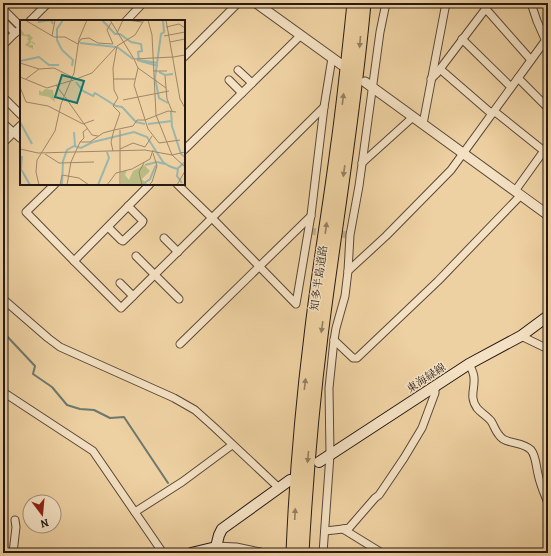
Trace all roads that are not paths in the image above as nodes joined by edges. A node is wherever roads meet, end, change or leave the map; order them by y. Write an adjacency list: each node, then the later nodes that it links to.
1 (48, 3): 13 (street)
2 (143, 3): 14 (street)
3 (238, 3): 21 (street)
4 (256, 3): 10 (street)
5 (354, 3): 93 (highway, 知多半島道路, one-way to 5)
6 (364, 3): 94 (highway, 知多半島道路, one-way to 94)
7 (386, 3): 31 (street)
8 (446, 3): 27 (street)
9 (531, 3): 19 (street)
10 (266, 6): 17 (street)
11 (488, 6): 18 (street); 23 (street)
12 (3, 9): 16 (street)
13 (31, 20)
14 (127, 20)
15 (3, 21): 16 (street)
16 (19, 30): 20 (street)
17 (300, 36): 22 (street); 30 (street)
18 (462, 39): 25 (street); 32 (street)
19 (547, 43): 23 (street)
20 (3, 45)
21 (185, 56)
22 (332, 58): 24 (street); 35 (street)
23 (531, 60): 28 (street)
24 (342, 65)
25 (440, 69): 27 (street); 37 (street)
26 (238, 70): 30 (street)
27 (431, 78): 41 (street)
28 (518, 78): 32 (street); 36 (street)
29 (228, 80): 33 (street)
30 (252, 83): 33 (street)
31 (369, 85): 39 (street); 49 (street)
32 (511, 87): 37 (street)
33 (242, 93): 47 (street)
34 (3, 97): 38 (street)
35 (324, 106): 56 (street); 57 (street)
36 (548, 108)
37 (493, 112): 46 (street); 48 (street)
38 (20, 114)
39 (413, 117): 41 (street); 49 (street)
40 (3, 123): 43 (street)
41 (423, 124): 48 (street)
42 (20, 126): 43 (street)
43 (13, 132): 44 (street); 45 (street)
44 (20, 138)
45 (3, 143)
46 (546, 148): 53 (street)
47 (185, 149)
48 (463, 153): 53 (street); 64 (street)
49 (362, 163): 64 (street)
50 (53, 185): 62 (street)
51 (149, 185): 54 (street)
52 (178, 185): 57 (street)
53 (518, 193): 55 (street); 72 (street)
54 (128, 206): 58 (street); 58 (street)
55 (548, 215)
56 (311, 216): 63 (street); 63 (street)
57 (212, 218): 60 (street); 63 (street)
58 (108, 227): 62 (street)
59 (164, 238): 60 (street)
60 (178, 252): 65 (street)
61 (136, 256): 65 (street)
62 (74, 261): 67 (street)
63 (259, 266): 73 (street)
64 (348, 271): 72 (street)
65 (155, 275): 67 (street); 69 (street)
66 (120, 283): 67 (street)
67 (133, 296)
68 (3, 299): 78 (street)
69 (179, 299)
70 (548, 316): 71 (main road, 東海緑線)
71 (521, 336): 74 (street); 75 (main road, 東海緑線)
72 (334, 340): 79 (street)
73 (180, 344)
74 (548, 349)
75 (469, 364): 76 (main road, 東海緑線); 83 (street)
76 (435, 386): 79 (main road, 東海緑線); 86 (street)
77 (3, 392): 84 (street)
78 (232, 445): 82 (street); 84 (street)
79 (330, 455): 80 (main road, 東海緑線); 87 (street)
80 (319, 462)
81 (290, 480): 82 (main road)
82 (279, 488): 88 (main road)
83 (548, 503)
84 (135, 512): 90 (street)
85 (15, 520): 89 (street)
86 (343, 529): 87 (street); 96 (street)
87 (325, 531): 95 (street)
88 (216, 547): 91 (main road); 92 (street)
89 (13, 553)
90 (163, 553)
91 (191, 553)
92 (260, 553)
93 (293, 553)
94 (302, 553)
95 (323, 553)
96 (382, 553)

